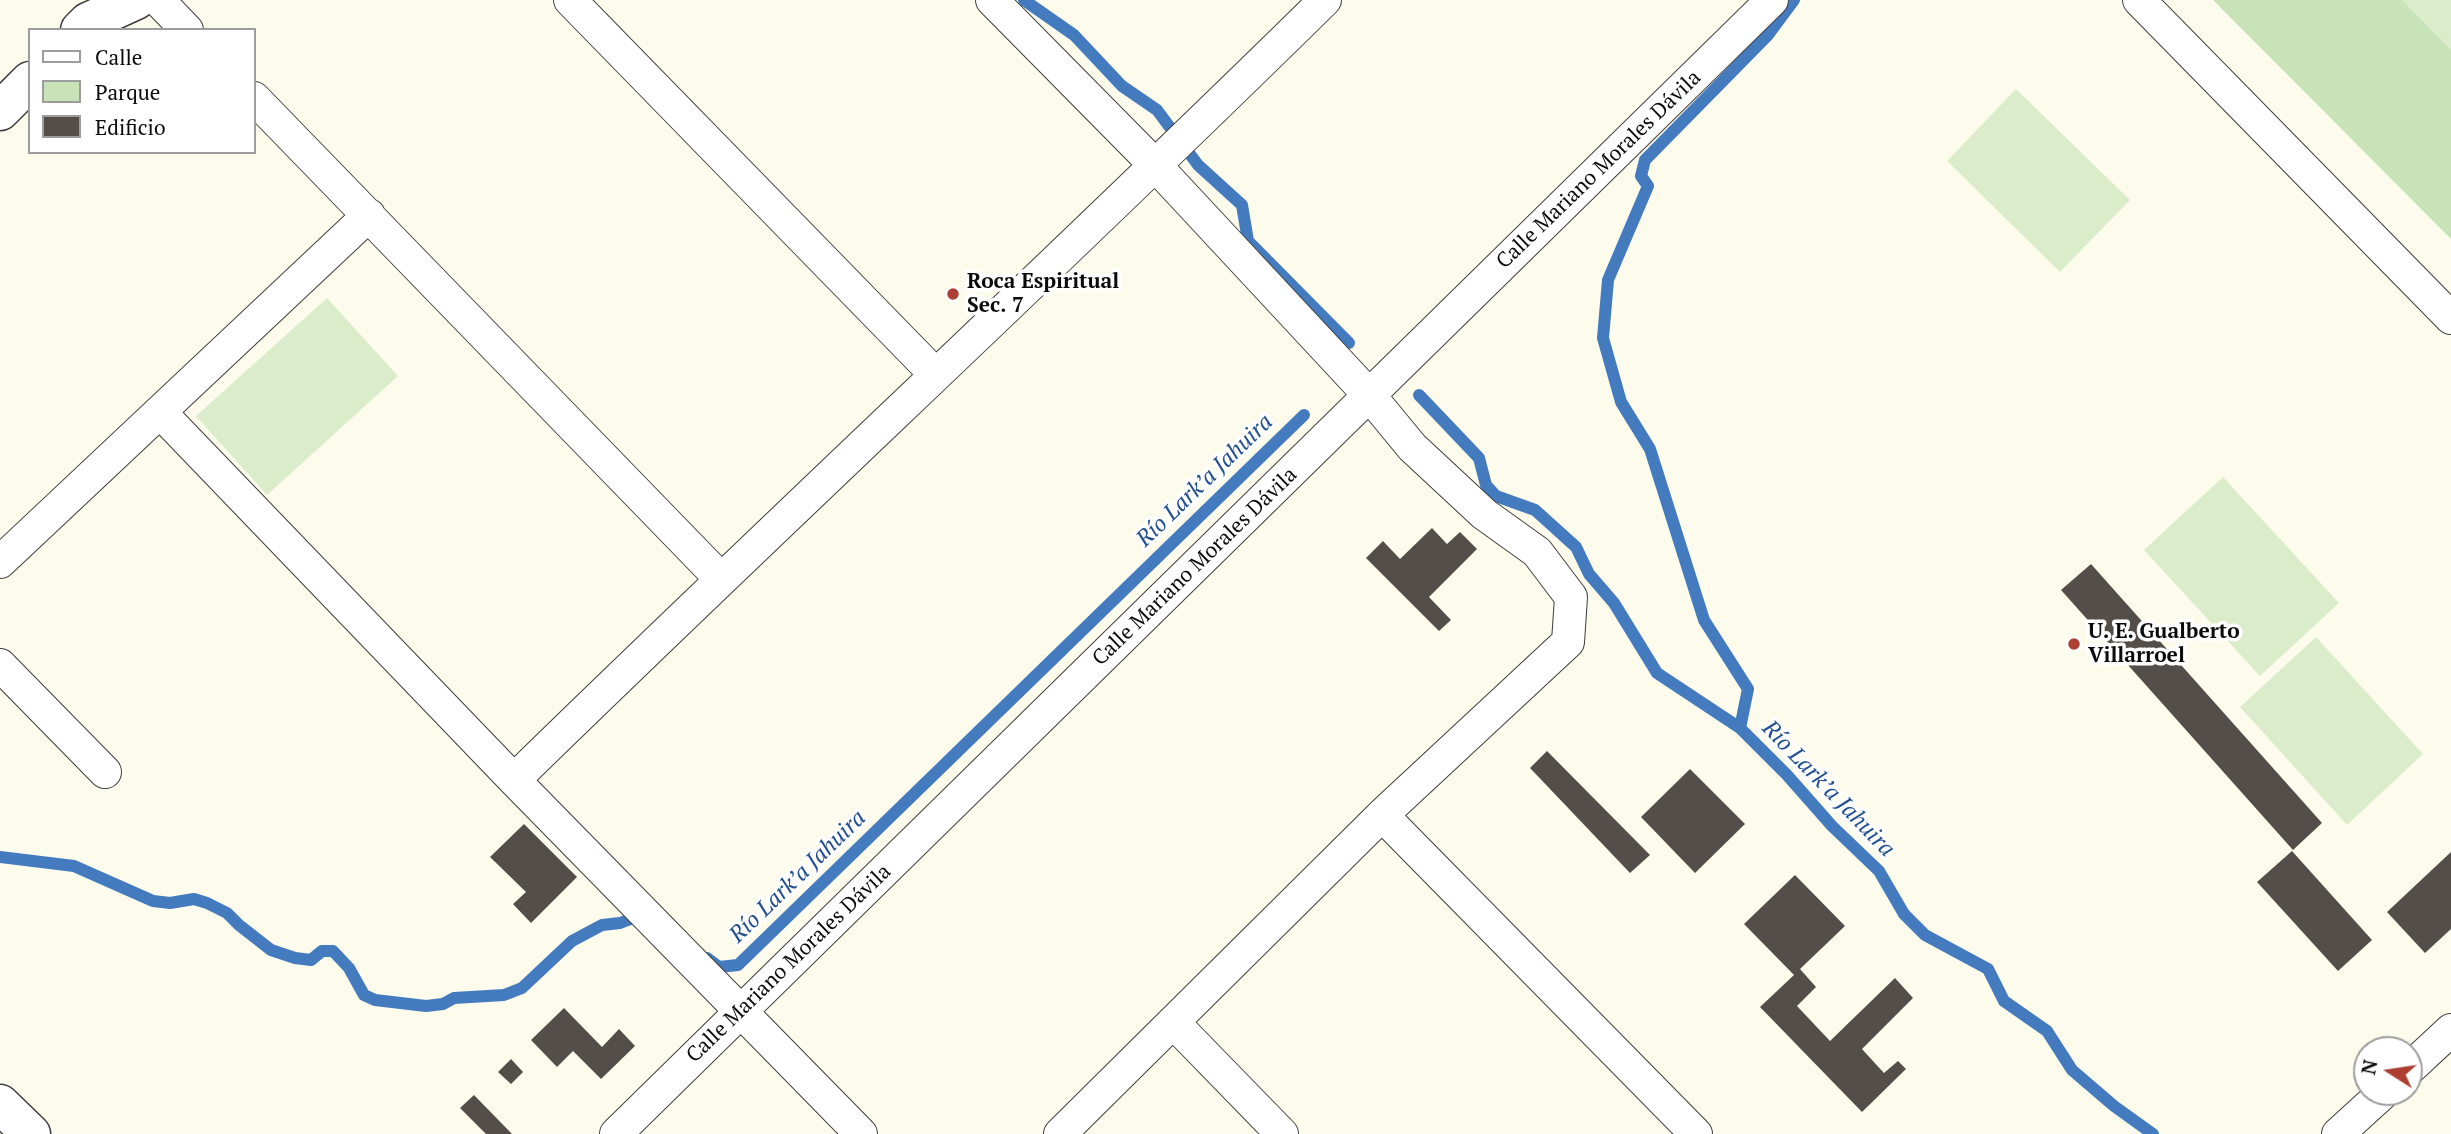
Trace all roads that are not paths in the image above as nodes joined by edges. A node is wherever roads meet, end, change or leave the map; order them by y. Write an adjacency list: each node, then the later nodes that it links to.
1 (136, 0): 8 (street)
2 (158, 0): 9 (street)
3 (570, 0): 16 (street)
4 (992, 0): 13 (street)
5 (1325, 0): 13 (street)
6 (1772, 0): 17 (street, Calle Mariano Morales Dávila)
7 (2139, 0): 15 (street)
8 (83, 17)
9 (185, 28)
10 (28, 83): 12 (street)
11 (256, 99): 14 (street)
12 (0, 111)
13 (1156, 166): 16 (street); 17 (street)
14 (369, 215): 18 (street); 20 (street)
15 (2451, 318)
16 (935, 374): 20 (street)
17 (1370, 396): 24 (street); 25 (street, Calle Mariano Morales Dávila)
18 (160, 412): 19 (street); 23 (street)
19 (0, 562)
20 (720, 578): 23 (street)
21 (0, 664): 22 (street)
22 (105, 772)
23 (514, 780): 25 (street)
24 (1382, 815): 26 (street); 36 (street)
25 (741, 1011): 32 (street, Calle Mariano Morales Dávila); 33 (street)
26 (1172, 1022): 34 (street); 35 (street)
27 (2451, 1030): 28 (street)
28 (2423, 1056)
29 (0, 1104): 31 (street)
30 (2369, 1106): 37 (street)
31 (31, 1134)
32 (616, 1134)
33 (861, 1134)
34 (1060, 1134)
35 (1282, 1134)
36 (1696, 1134)
37 (2338, 1134)

